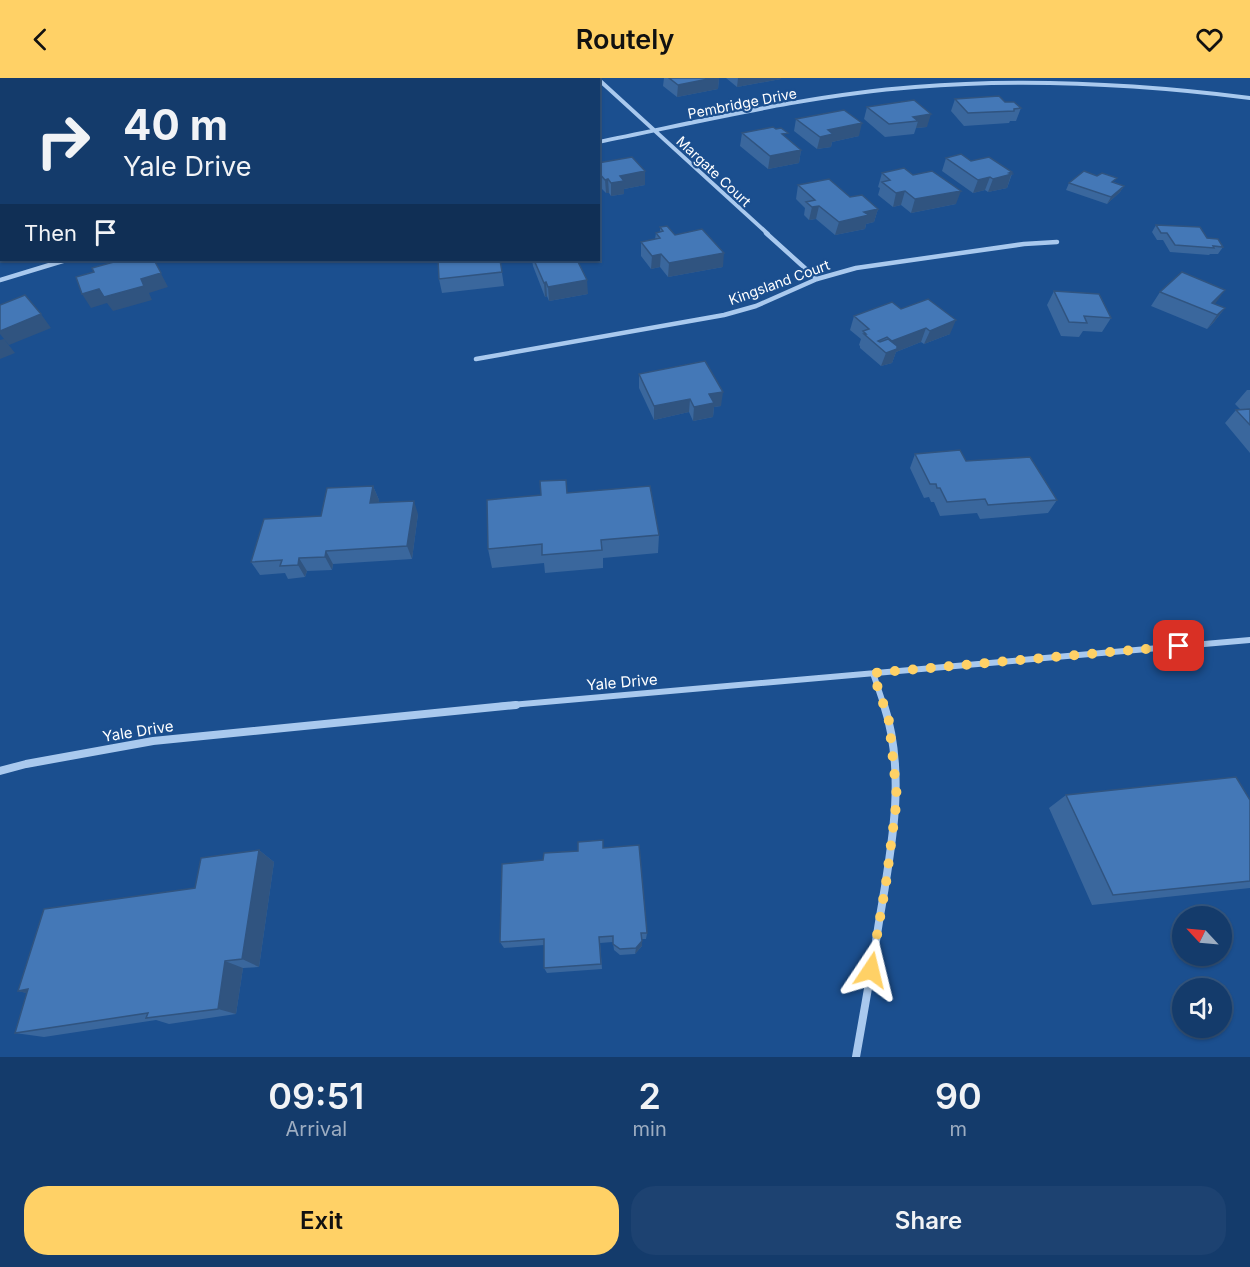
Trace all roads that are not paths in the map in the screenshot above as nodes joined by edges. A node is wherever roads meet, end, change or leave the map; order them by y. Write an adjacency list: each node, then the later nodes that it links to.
1 (600, 81): 3 (street, Margate Court)
2 (1250, 98): 3 (street, Pembridge Drive)
3 (656, 130): 4 (street, Pembridge Drive); 7 (street, Margate Court)
4 (600, 142)
5 (1057, 242): 7 (street, Kingsland Court)
6 (63, 261): 8 (street)
7 (817, 279): 9 (street, Kingsland Court)
8 (0, 280)
9 (476, 359)
10 (1250, 640): 11 (street, Yale Drive)
11 (873, 673): 12 (street, Yale Drive); 13 (street)
12 (0, 771)
13 (856, 1057)

